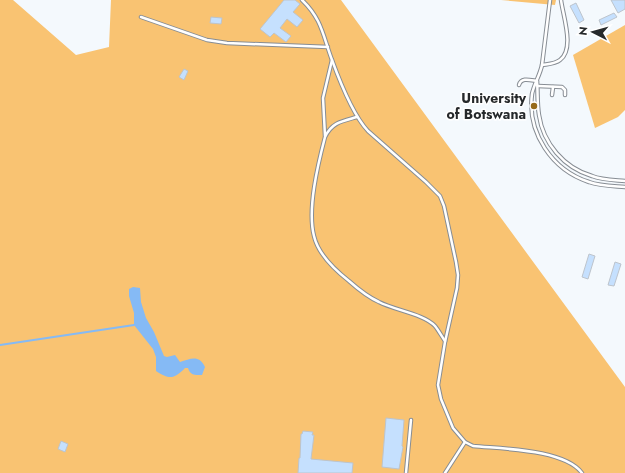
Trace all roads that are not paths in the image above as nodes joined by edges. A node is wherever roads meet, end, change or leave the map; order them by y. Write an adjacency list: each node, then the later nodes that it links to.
1 (302, 0): 5 (lane)
2 (550, 0): 7 (lane)
3 (561, 0): 7 (lane)
4 (140, 17): 5 (lane)
5 (328, 47): 6 (lane)
6 (332, 60): 14 (lane); 15 (lane)
7 (542, 65): 8 (lane)
8 (537, 81): 9 (lane); 10 (lane); 17 (lane)
9 (519, 85)
10 (538, 86): 11 (lane); 16 (lane)
11 (553, 87): 12 (lane); 13 (lane)
12 (552, 95)
13 (565, 95)
14 (357, 117): 15 (lane); 18 (lane)
15 (326, 137): 18 (lane)
16 (625, 181)
17 (625, 187)
18 (445, 342): 20 (lane)
19 (411, 420): 21 (lane)
20 (465, 442): 22 (lane); 23 (lane)
21 (406, 473)
22 (445, 473)
23 (582, 473)

